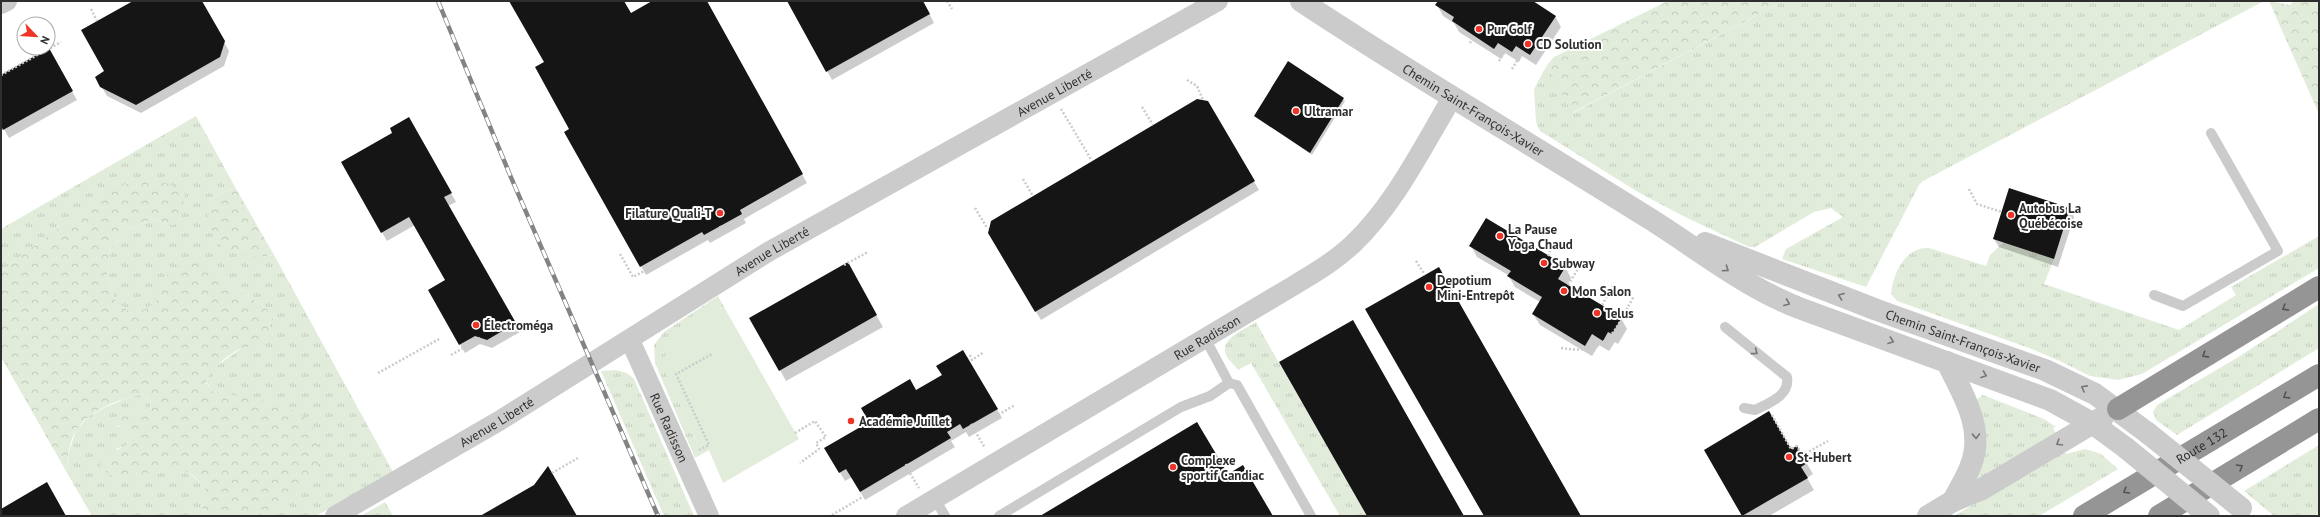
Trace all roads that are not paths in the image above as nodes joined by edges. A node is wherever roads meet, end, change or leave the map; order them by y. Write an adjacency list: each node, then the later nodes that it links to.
1 (6, 1): 4 (street)
2 (1218, 1): 12 (street, Avenue Liberté)
3 (1300, 1): 5 (street, Chemin Saint-François-Xavier)
4 (1, 4)
5 (1452, 98): 7 (street, Chemin Saint-François-Xavier); 11 (street, Rue Radisson)
6 (2211, 133): 9 (lane)
7 (1647, 217): 13 (street, Chemin Saint-François-Xavier, one-way to 13); 17 (street, Chemin Saint-François-Xavier, one-way to 7)
8 (2319, 287): 17 (highway, one-way to 17)
9 (2154, 295)
10 (1725, 327): 16 (lane, one-way to 16)
11 (1205, 338): 15 (lane); 20 (street, Rue Radisson)
12 (630, 340): 23 (street, Avenue Liberté); 24 (street, Rue Radisson)
13 (1947, 362): 19 (street, Chemin Saint-François-Xavier, one-way to 19); 21 (street, one-way to 21)
14 (2319, 375): 30 (highway, Route 132, one-way to 30)
15 (1229, 383): 27 (lane); 28 (lane)
16 (1744, 408)
17 (2118, 409): 19 (street); 22 (street, Chemin Saint-François-Xavier, bridge)
18 (2319, 419): 31 (highway, one-way to 18)
19 (2092, 423): 21 (street, one-way to 21); 32 (street, Chemin Saint-François-Xavier, bridge)
20 (928, 496): 25 (street, Rue Radisson); 26 (lane)
21 (1954, 501): 29 (street)
22 (2246, 512)
23 (335, 516)
24 (710, 516)
25 (906, 516)
26 (945, 516)
27 (999, 516)
28 (1311, 516)
29 (1928, 516)
30 (2084, 516)
31 (2159, 516)
32 (2209, 516)

